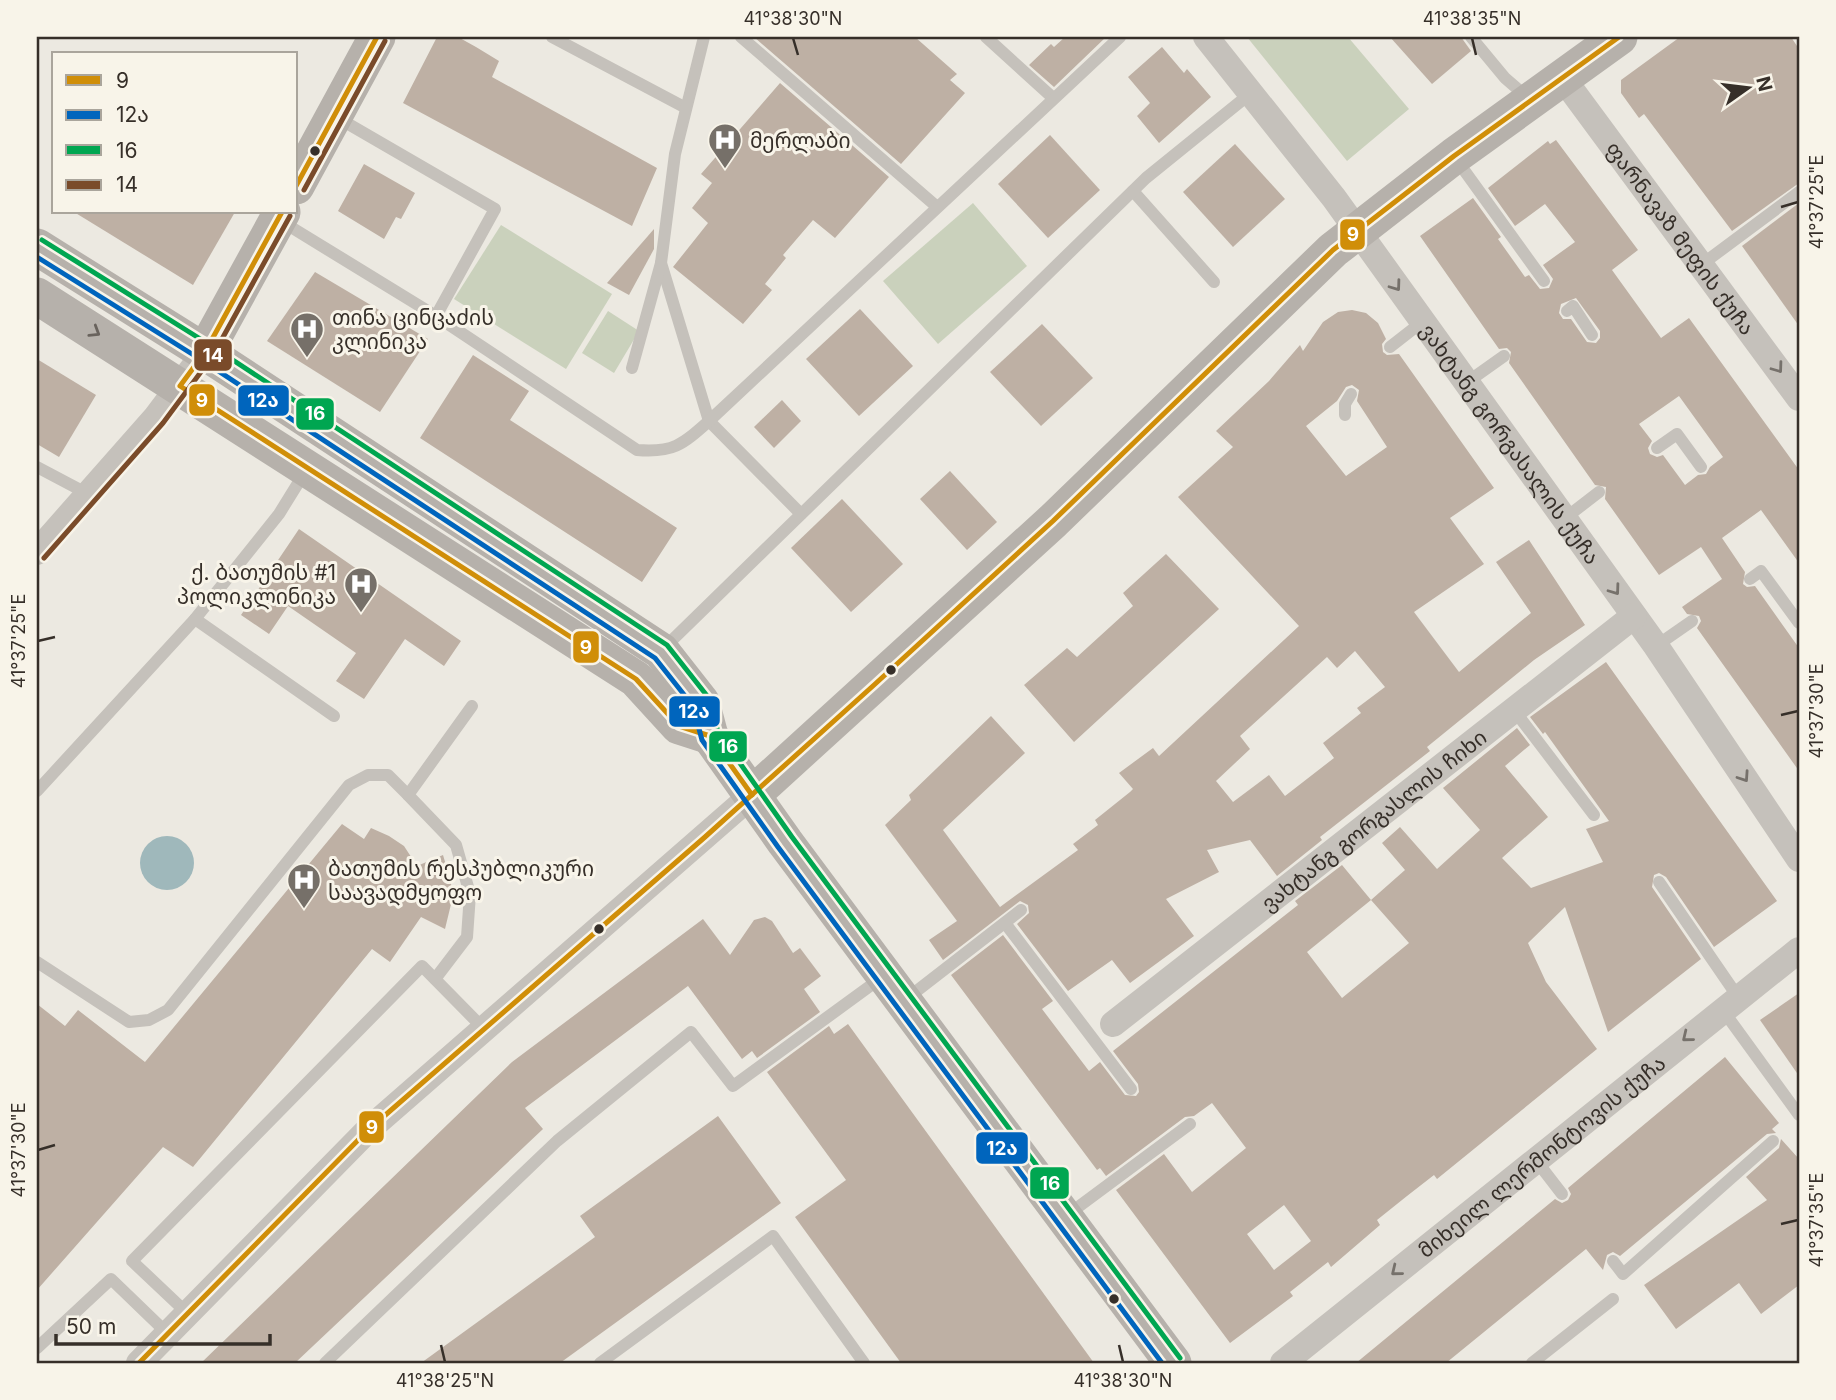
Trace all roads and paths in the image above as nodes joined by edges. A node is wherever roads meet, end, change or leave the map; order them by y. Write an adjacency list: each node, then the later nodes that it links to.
1 (377, 37): 15 (main road)
2 (552, 37): 14 (lane)
3 (704, 37): 14 (lane)
4 (741, 37): 20 (lane)
5 (986, 37): 12 (lane)
6 (1120, 37): 12 (lane)
7 (1206, 37): 11 (street, ვახტანგ გორგასალის ქუჩა)
8 (1471, 37): 13 (lane)
9 (1619, 37): 10 (main road)
10 (1562, 77): 13 (main road); 25 (street, ფარნავაზ მეფის ქუჩა)
11 (1251, 93): 18 (lane); 22 (street, ვახტანგ გორგასალის ქუჩა)
12 (1052, 97): 20 (lane)
13 (1530, 100): 16 (main road)
14 (686, 108): 24 (lane)
15 (334, 116): 17 (main road); 30 (lane)
16 (1454, 156): 22 (main road); 26 (lane)
17 (298, 182)
18 (1133, 191): 27 (lane); 49 (lane)
19 (1799, 192): 25 (lane)
20 (936, 206): 42 (lane)
21 (280, 215): 30 (lane); 34 (main road)
22 (1357, 230): 31 (street, ვახტანგ გორგასალის ქუჩა, one-way to 31); 64 (main road)
23 (37, 247): 34 (main road)
24 (660, 263): 36 (lane); 42 (lane)
25 (1701, 265): 40 (street, ფარნავაზ მეფის ქუჩა, one-way to 40)
26 (1544, 281)
27 (1214, 282)
28 (37, 296): 38 (main road, one-way to 38)
29 (1567, 312): 32 (lane)
30 (436, 316): 42 (lane)
31 (1422, 322): 33 (lane); 37 (street, ვახტანგ გორგასალის ქუჩა)
32 (1592, 335)
33 (1390, 347)
34 (205, 352): 38 (street); 58 (main road)
35 (1504, 356): 37 (lane)
36 (632, 368)
37 (1466, 383): 50 (street, ვახტანგ გორგასალის ქუჩა)
38 (180, 387): 46 (main road); 48 (street)
39 (1351, 394): 41 (lane)
40 (1799, 398)
41 (1345, 415)
42 (709, 421): 49 (lane)
43 (1657, 448): 45 (lane)
44 (37, 467): 48 (lane)
45 (1701, 467)
46 (307, 469): 54 (lane); 62 (main road)
47 (1600, 492): 50 (lane)
48 (90, 495): 51 (street)
49 (801, 514): 58 (lane)
50 (1563, 519): 53 (street, ვახტანგ გორგასალის ქუჩა, one-way to 53)
51 (37, 552)
52 (1750, 579): 56 (lane)
53 (1633, 616): 57 (street, ვახტანგ გორგასალის ქუჩა); 60 (street, ვახტანგ გორგასლის ჩიხი)
54 (195, 619): 61 (lane); 63 (lane)
55 (1692, 621): 57 (lane)
56 (1799, 623)
57 (1656, 646): 67 (street, ვახტანგ გორგასალის ქუჩა, one-way to 67)
58 (661, 651): 62 (main road)
59 (472, 706): 65 (lane)
60 (1514, 710): 66 (lane); 76 (street, ვახტანგ გორგასლის ჩიხი)
61 (334, 716)
62 (710, 736): 64 (main road)
63 (37, 791)
64 (752, 794): 74 (main road); 77 (street)
65 (408, 795): 72 (lane); 73 (lane)
66 (1594, 815)
67 (1799, 859)
68 (1659, 882): 75 (lane)
69 (1021, 911): 70 (lane)
70 (1005, 923): 74 (lane); 78 (lane)
71 (1799, 950): 75 (street, მიხეილ ლერმონტოვის ქუჩა)
72 (37, 962)
73 (435, 979): 77 (lane); 87 (lane)
74 (893, 989): 84 (main road); 91 (lane)
75 (1730, 1003): 79 (lane); 82 (street, მიხეილ ლერმონტოვის ქუჩა, one-way to 82)
76 (1113, 1024)
77 (484, 1029): 87 (street)
78 (1131, 1089)
79 (1799, 1115)
80 (1190, 1124): 84 (lane)
81 (1773, 1140): 85 (lane)
82 (1534, 1159): 83 (lane); 95 (street, მიხეილ ლერმონტოვის ქუჩა, one-way to 95)
83 (1562, 1194)
84 (1063, 1219): 94 (main road)
85 (1613, 1261)
86 (1613, 1299): 96 (lane)
87 (187, 1313): 88 (street)
88 (168, 1334): 89 (lane); 90 (street)
89 (37, 1348)
90 (139, 1363)
91 (325, 1363)
92 (600, 1363): 93 (lane)
93 (864, 1363)
94 (1172, 1363)
95 (1283, 1363)
96 (1532, 1363)

